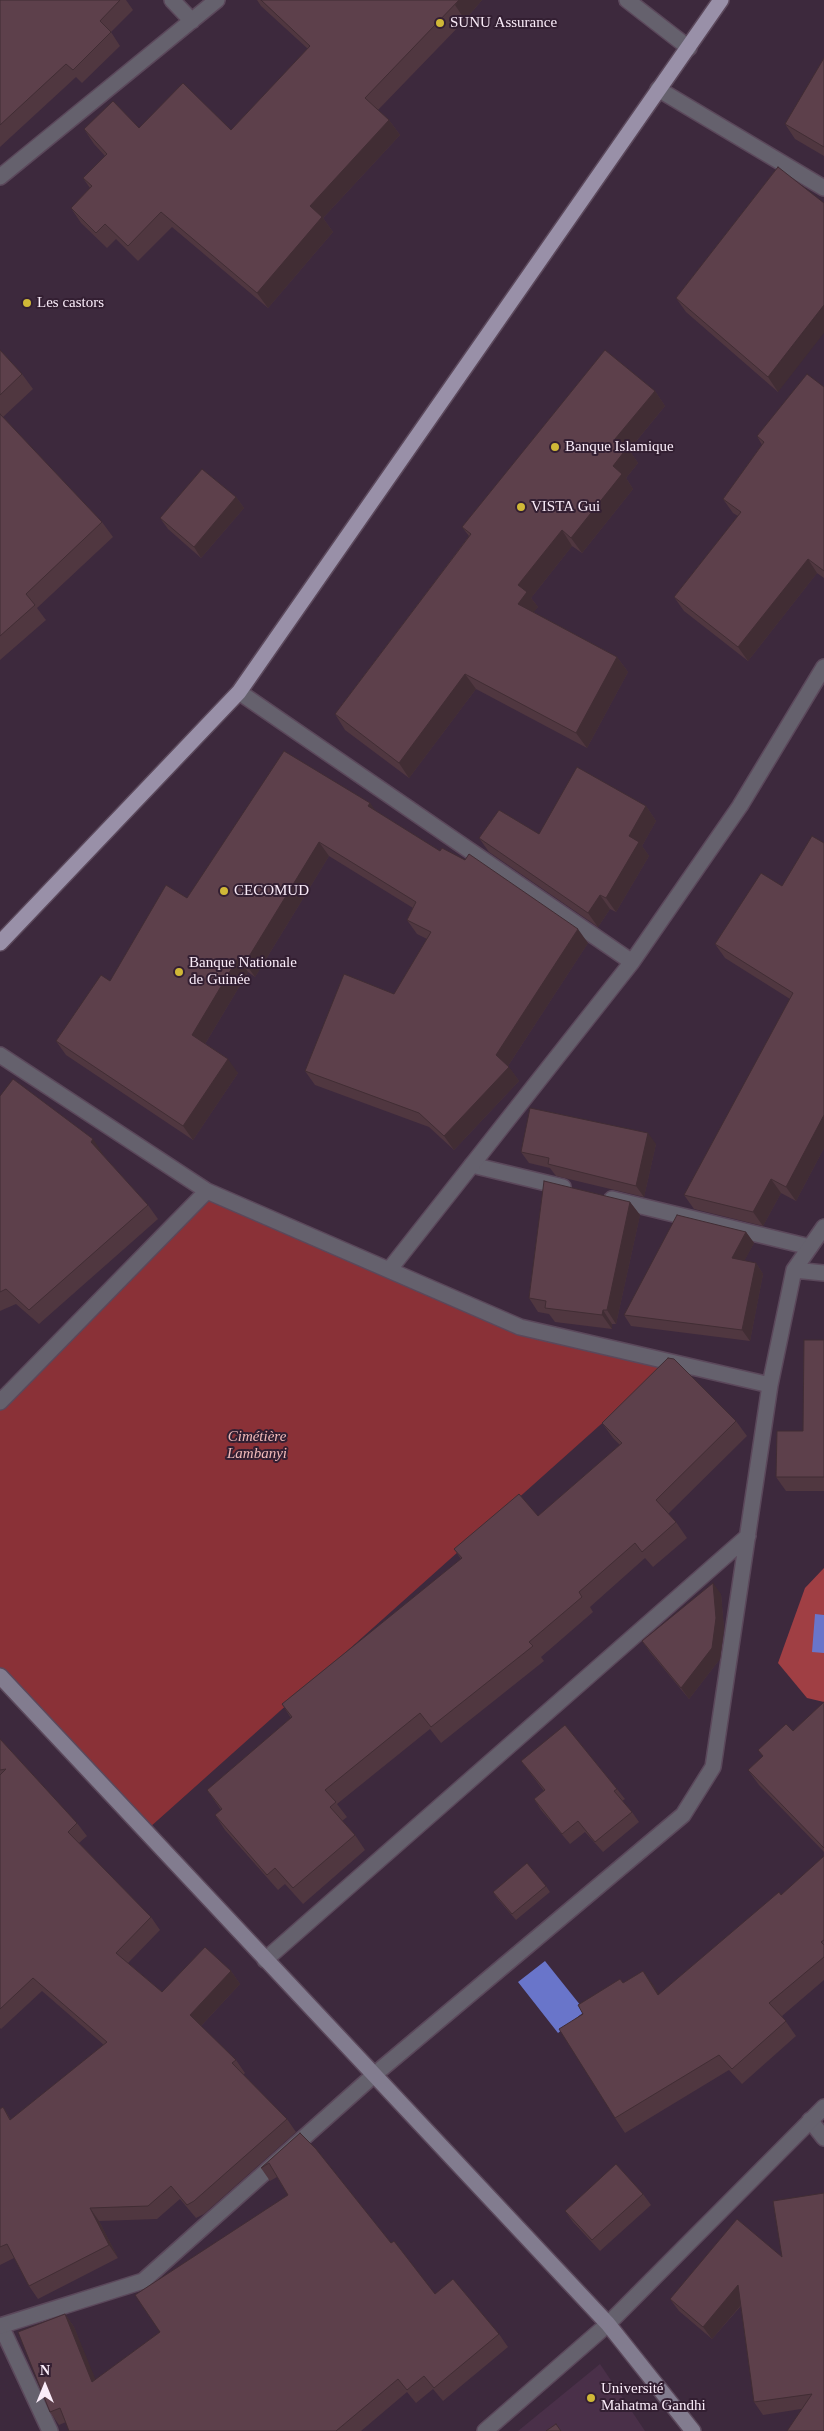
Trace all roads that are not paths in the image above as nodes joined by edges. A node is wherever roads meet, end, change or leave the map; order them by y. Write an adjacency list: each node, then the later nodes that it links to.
1 (172, 0): 5 (street)
2 (217, 0): 5 (street)
3 (627, 0): 6 (street)
4 (721, 0): 6 (main road)
5 (192, 21): 8 (street)
6 (688, 48): 7 (main road)
7 (658, 88): 9 (street); 11 (main road)
8 (0, 177)
9 (824, 188)
10 (824, 667): 13 (street)
11 (239, 692): 12 (main road); 13 (street)
12 (0, 943)
13 (632, 962): 15 (street)
14 (0, 1055): 16 (street)
15 (472, 1164): 17 (street); 21 (street)
16 (207, 1190): 21 (street); 25 (street)
17 (578, 1190)
18 (597, 1195): 20 (street)
19 (824, 1226): 20 (street)
20 (810, 1247): 22 (street)
21 (388, 1270): 24 (street)
22 (794, 1270): 23 (street); 24 (street)
23 (824, 1273)
24 (770, 1385): 26 (street)
25 (0, 1402)
26 (748, 1536): 28 (street); 29 (street)
27 (0, 1676): 28 (street)
28 (265, 1960): 29 (street)
29 (374, 2075): 33 (street); 34 (street)
30 (824, 2107): 31 (street)
31 (810, 2120): 32 (street); 33 (street)
32 (824, 2138)
33 (608, 2324): 36 (street); 37 (street)
34 (1, 2326): 35 (street)
35 (50, 2431)
36 (485, 2431)
37 (693, 2431)

